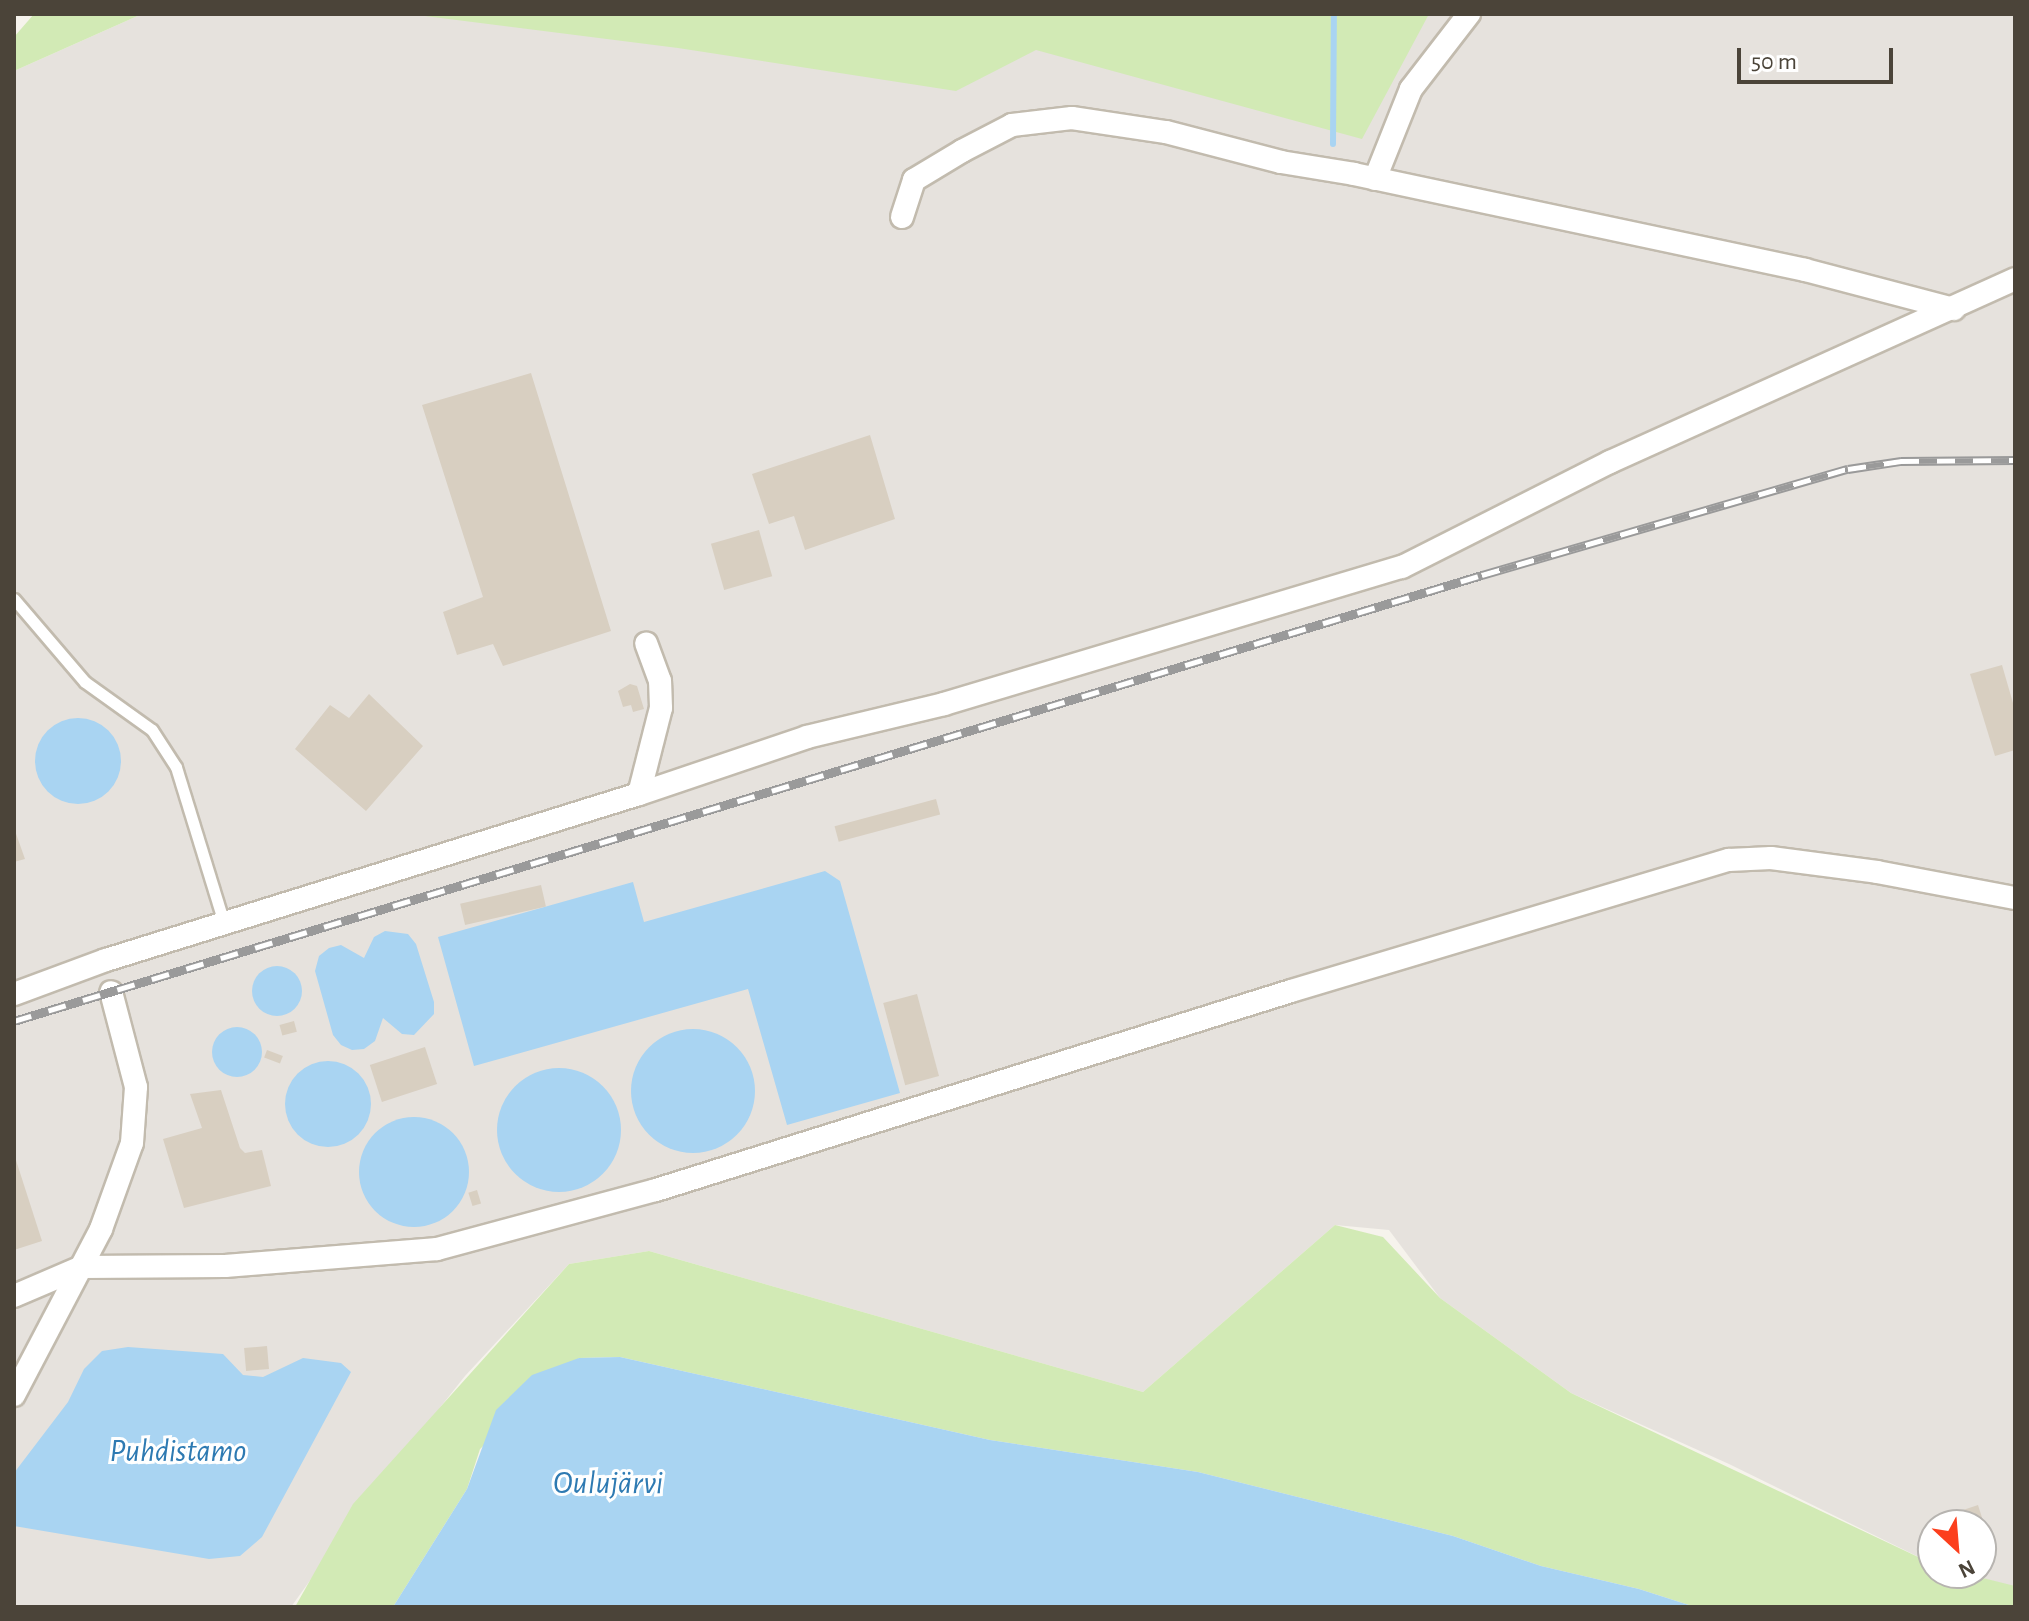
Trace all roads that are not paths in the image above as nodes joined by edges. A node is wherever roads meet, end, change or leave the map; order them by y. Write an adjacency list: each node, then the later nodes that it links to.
1 (1469, 14): 2 (street)
2 (1375, 179): 3 (street); 5 (street)
3 (902, 217)
4 (2015, 279): 5 (street)
5 (1954, 309): 8 (street)
6 (14, 599): 10 (lane)
7 (646, 643): 8 (street)
8 (639, 794): 10 (street)
9 (2015, 898): 13 (street)
10 (224, 923): 12 (street)
11 (111, 992): 13 (street)
12 (14, 994)
13 (82, 1267): 14 (street); 15 (street)
14 (14, 1296)
15 (14, 1395)

